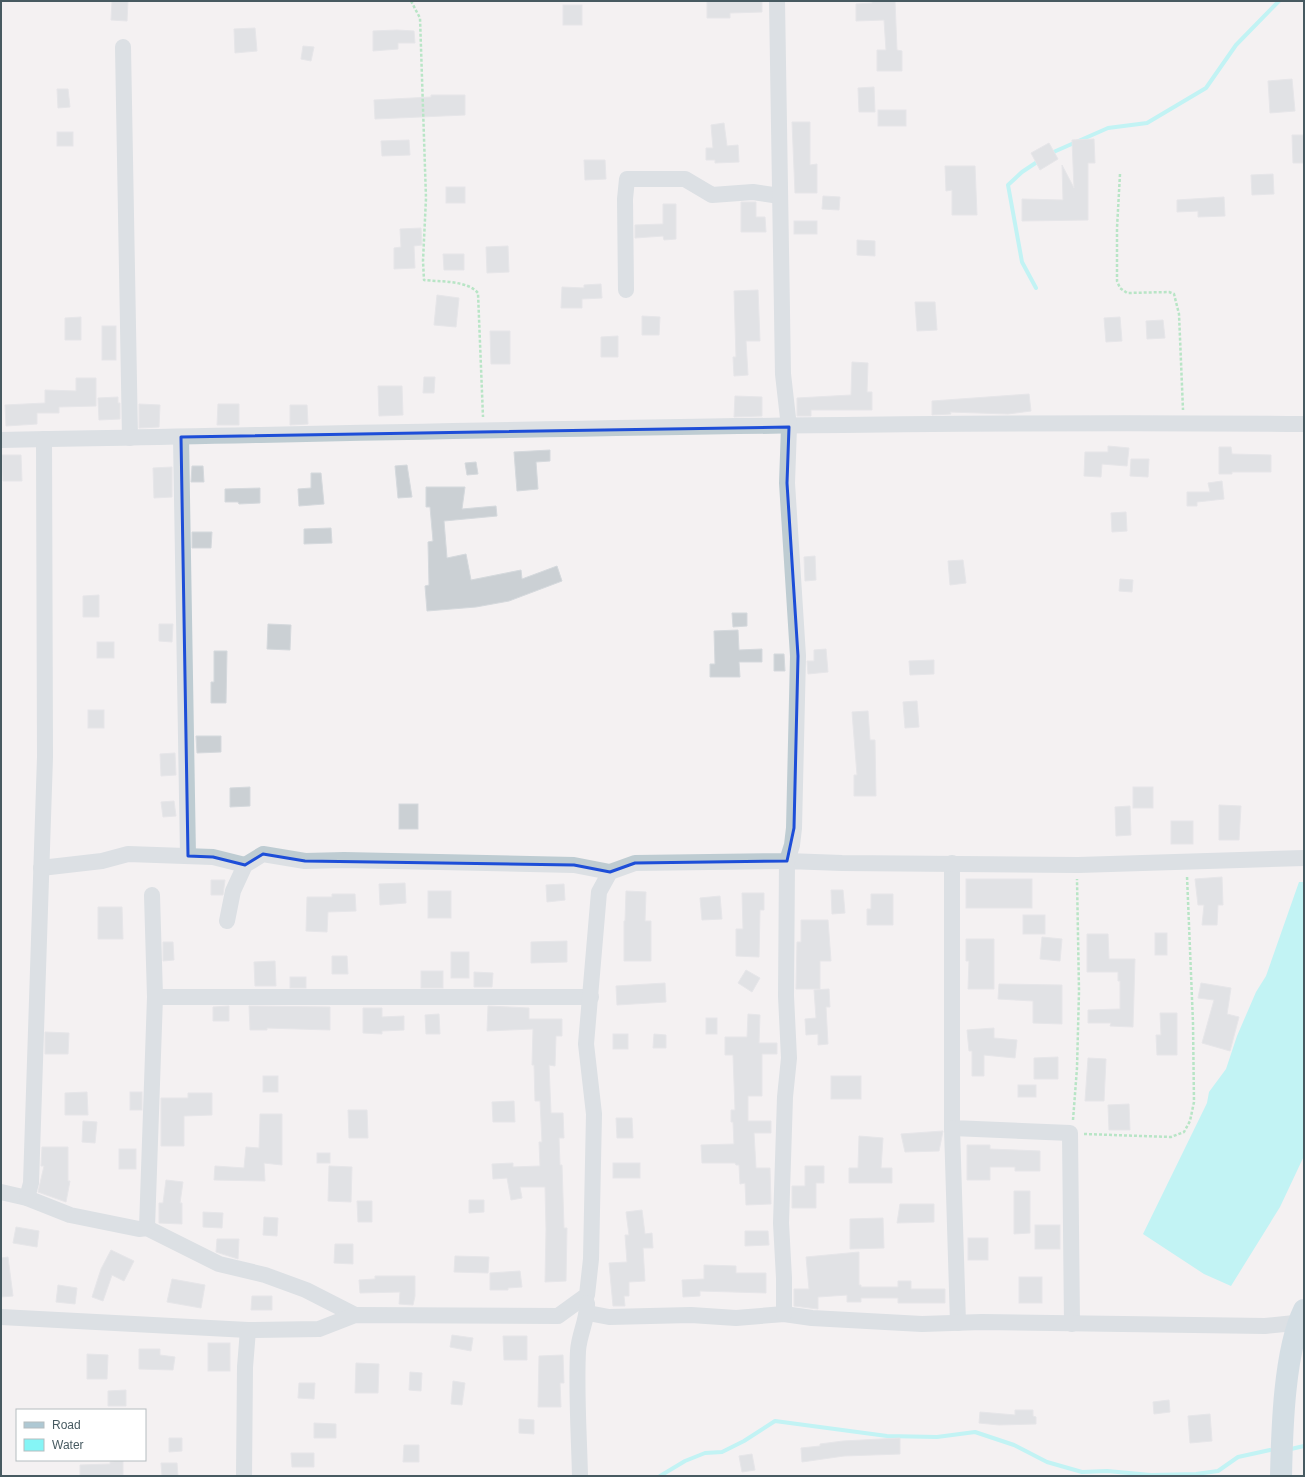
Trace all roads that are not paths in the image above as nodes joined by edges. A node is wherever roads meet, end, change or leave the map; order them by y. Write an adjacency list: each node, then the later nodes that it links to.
1 (777, 1): 3 (street)
2 (123, 47): 8 (street)
3 (780, 196): 4 (street); 6 (street)
4 (626, 290)
5 (1304, 424): 6 (street)
6 (789, 427): 7 (street); 13 (street)
7 (181, 437): 8 (street); 11 (street)
8 (130, 438): 9 (street)
9 (44, 439): 10 (street); 16 (street)
10 (1, 440)
11 (188, 856): 15 (street); 16 (street)
12 (1304, 858): 14 (street)
13 (787, 861): 14 (street); 17 (street); 28 (street)
14 (952, 863): 22 (street)
15 (245, 866): 17 (street); 19 (street)
16 (41, 868): 24 (street)
17 (610, 872): 21 (street)
18 (152, 895): 20 (street)
19 (227, 921)
20 (155, 996): 21 (street); 25 (street)
21 (591, 997): 26 (street)
22 (952, 1128): 32 (street); 33 (street)
23 (1, 1192): 24 (street)
24 (27, 1198): 25 (street)
25 (147, 1228): 29 (street)
26 (587, 1295): 27 (street); 29 (street)
27 (588, 1313): 28 (street); 36 (street)
28 (784, 1314): 32 (street)
29 (356, 1315): 34 (street)
30 (1, 1317): 34 (street)
31 (1302, 1318): 33 (street); 37 (main road)
32 (958, 1323): 33 (street)
33 (1072, 1324)
34 (248, 1330): 35 (street)
35 (244, 1476)
36 (580, 1476)
37 (1281, 1476)

